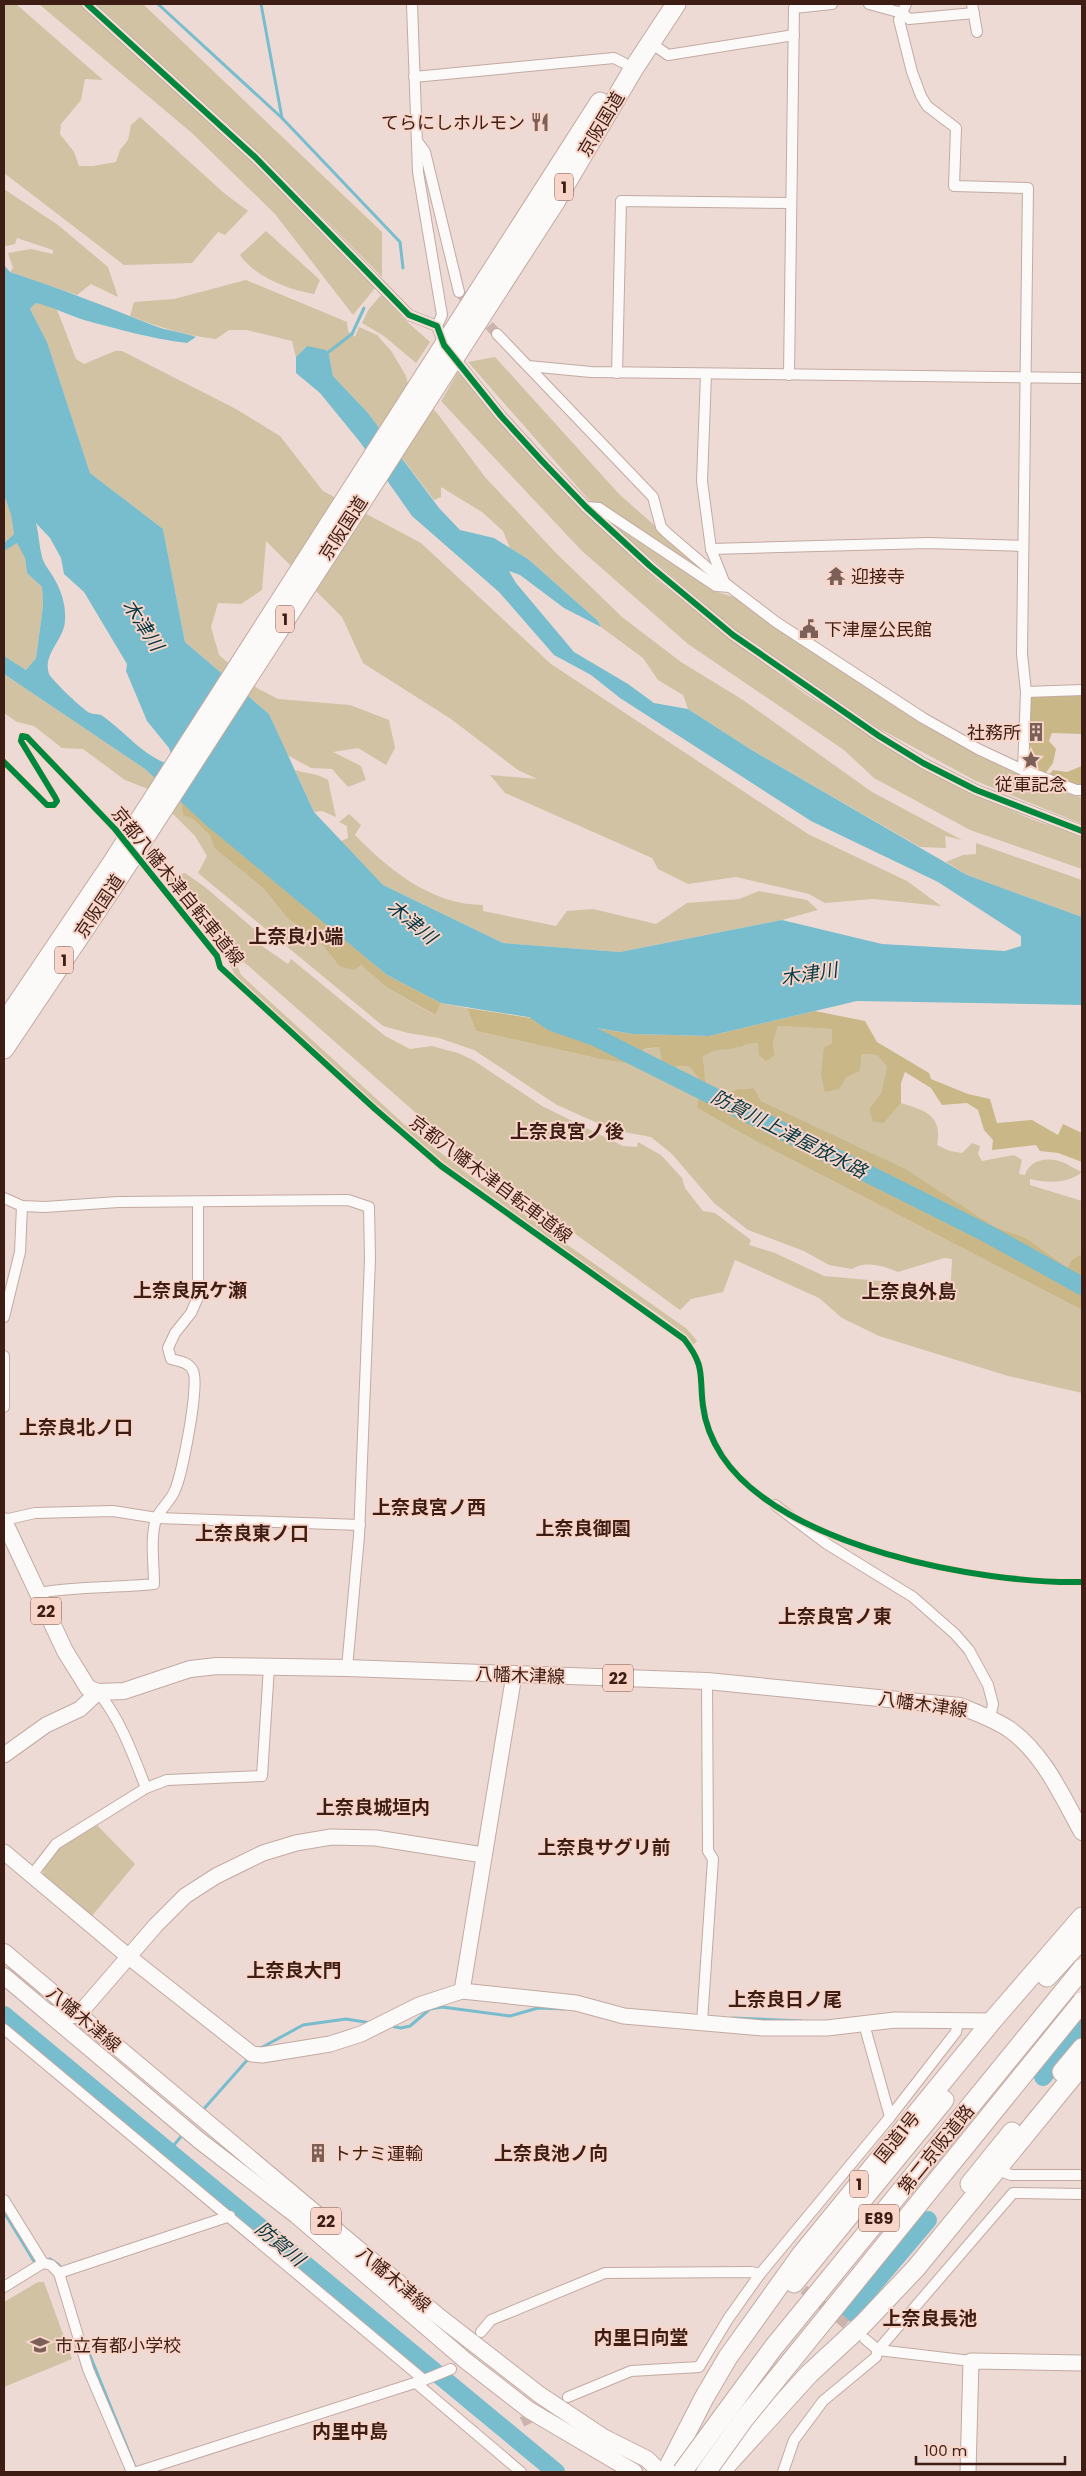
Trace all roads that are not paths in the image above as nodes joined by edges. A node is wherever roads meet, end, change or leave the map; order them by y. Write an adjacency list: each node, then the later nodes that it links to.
1 (87, 4): 17 (street)
2 (412, 4): 13 (street)
3 (662, 4): 12 (highway, 京阪国道 / 1)
4 (676, 4): 11 (highway, 京阪国道 / 1)
5 (832, 4): 10 (street)
6 (869, 4): 7 (street)
7 (904, 8): 8 (street); 24 (street)
8 (973, 9): 9 (street)
9 (977, 32)
10 (794, 35): 11 (street); 15 (street)
11 (651, 43): 19 (highway, 京阪国道 / 1)
12 (624, 63): 13 (street); 19 (highway, 京阪国道 / 1)
13 (414, 77): 14 (street)
14 (417, 142): 16 (street); 17 (street)
15 (792, 203): 21 (street); 23 (street)
16 (459, 292)
17 (437, 326): 19 (street)
18 (496, 334): 20 (street)
19 (445, 357): 26 (street); 35 (highway, 京阪国道 / 1)
20 (528, 366): 21 (street); 29 (street)
21 (617, 373): 22 (street)
22 (706, 374): 23 (street); 28 (street)
23 (789, 375): 24 (street)
24 (1025, 378): 25 (street); 27 (street)
25 (1082, 378)
26 (586, 507): 29 (street); 34 (street)
27 (1023, 546): 28 (street); 31 (street)
28 (711, 549): 29 (street)
29 (727, 584): 32 (street)
30 (1082, 690): 31 (street)
31 (1026, 692): 32 (street)
32 (1023, 770): 33 (street)
33 (1082, 790)
34 (1082, 831)
35 (119, 865): 36 (highway, 京阪国道 / 1); 37 (highway, 京阪国道 / 1)
36 (4, 1023)
37 (4, 1049)
38 (4, 1198): 40 (street)
39 (198, 1203): 40 (street); 45 (street); 47 (street)
40 (22, 1206): 41 (street)
41 (4, 1317)
42 (4, 1356): 43 (street)
43 (4, 1407)
44 (776, 1505): 54 (street)
45 (157, 1518): 46 (street); 47 (street); 48 (street)
46 (4, 1520): 48 (main road, 22)
47 (360, 1525): 50 (street)
48 (38, 1592): 53 (main road, 22)
49 (269, 1667): 50 (main road, 八幡木津線 / 22); 53 (main road, 八幡木津線 / 22); 56 (street)
50 (347, 1668): 51 (main road, 八幡木津線 / 22)
51 (514, 1675): 52 (main road, 八幡木津線 / 22); 59 (street)
52 (707, 1681): 54 (main road, 八幡木津線 / 22); 73 (street)
53 (98, 1692): 55 (street); 56 (street)
54 (990, 1718): 57 (main road, 八幡木津線 / 22)
55 (4, 1755)
56 (146, 1788): 60 (street)
57 (1082, 1832)
58 (4, 1852): 60 (street)
59 (483, 1854): 64 (street); 67 (street)
60 (32, 1875): 64 (street)
61 (1082, 1917): 72 (highway, 国道1号 / 1)
62 (1082, 1938): 93 (highway)
63 (4, 1952): 70 (main road, 八幡木津線 / 22)
64 (129, 1957): 67 (street); 70 (street)
65 (1082, 1969): 105 (highway, 第二京阪道路 / E89, bridge)
66 (4, 1976): 69 (main road, 八幡木津線 / 22)
67 (462, 1991): 73 (street)
68 (1082, 2002): 106 (highway, 第二京阪道路 / E89, bridge)
69 (44, 2010): 70 (street); 102 (main road, 八幡木津線 / 22)
70 (79, 2014): 103 (main road, 八幡木津線 / 22)
71 (958, 2021): 72 (street); 74 (street); 78 (street)
72 (992, 2021): 93 (highway, 国道1号 / 1)
73 (702, 2022): 74 (street)
74 (864, 2024): 78 (street)
75 (4, 2029): 83 (street)
76 (1082, 2048): 91 (highway)
77 (1082, 2065): 79 (highway)
78 (890, 2117): 85 (street)
79 (998, 2170): 80 (street); 91 (highway)
80 (1082, 2175)
81 (1082, 2194): 92 (street)
82 (4, 2200): 84 (street)
83 (230, 2216): 87 (street); 97 (street)
84 (43, 2262): 87 (street); 89 (street)
85 (770, 2262): 86 (street); 88 (street)
86 (780, 2270)
87 (58, 2273): 99 (street)
88 (760, 2274): 90 (street); 98 (street)
89 (4, 2287)
90 (481, 2332)
91 (864, 2332): 92 (street); 107 (highway)
92 (878, 2350): 94 (street); 108 (street)
93 (728, 2357): 104 (highway, 国道1号 / 1)
94 (971, 2360): 95 (street); 109 (street)
95 (1082, 2363)
96 (451, 2369): 97 (street)
97 (420, 2382): 100 (street); 101 (street)
98 (568, 2397)
99 (132, 2472)
100 (136, 2472)
101 (521, 2472)
102 (634, 2472)
103 (660, 2472)
104 (666, 2472)
105 (682, 2472)
106 (706, 2472)
107 (720, 2472)
108 (783, 2472)
109 (968, 2472)

